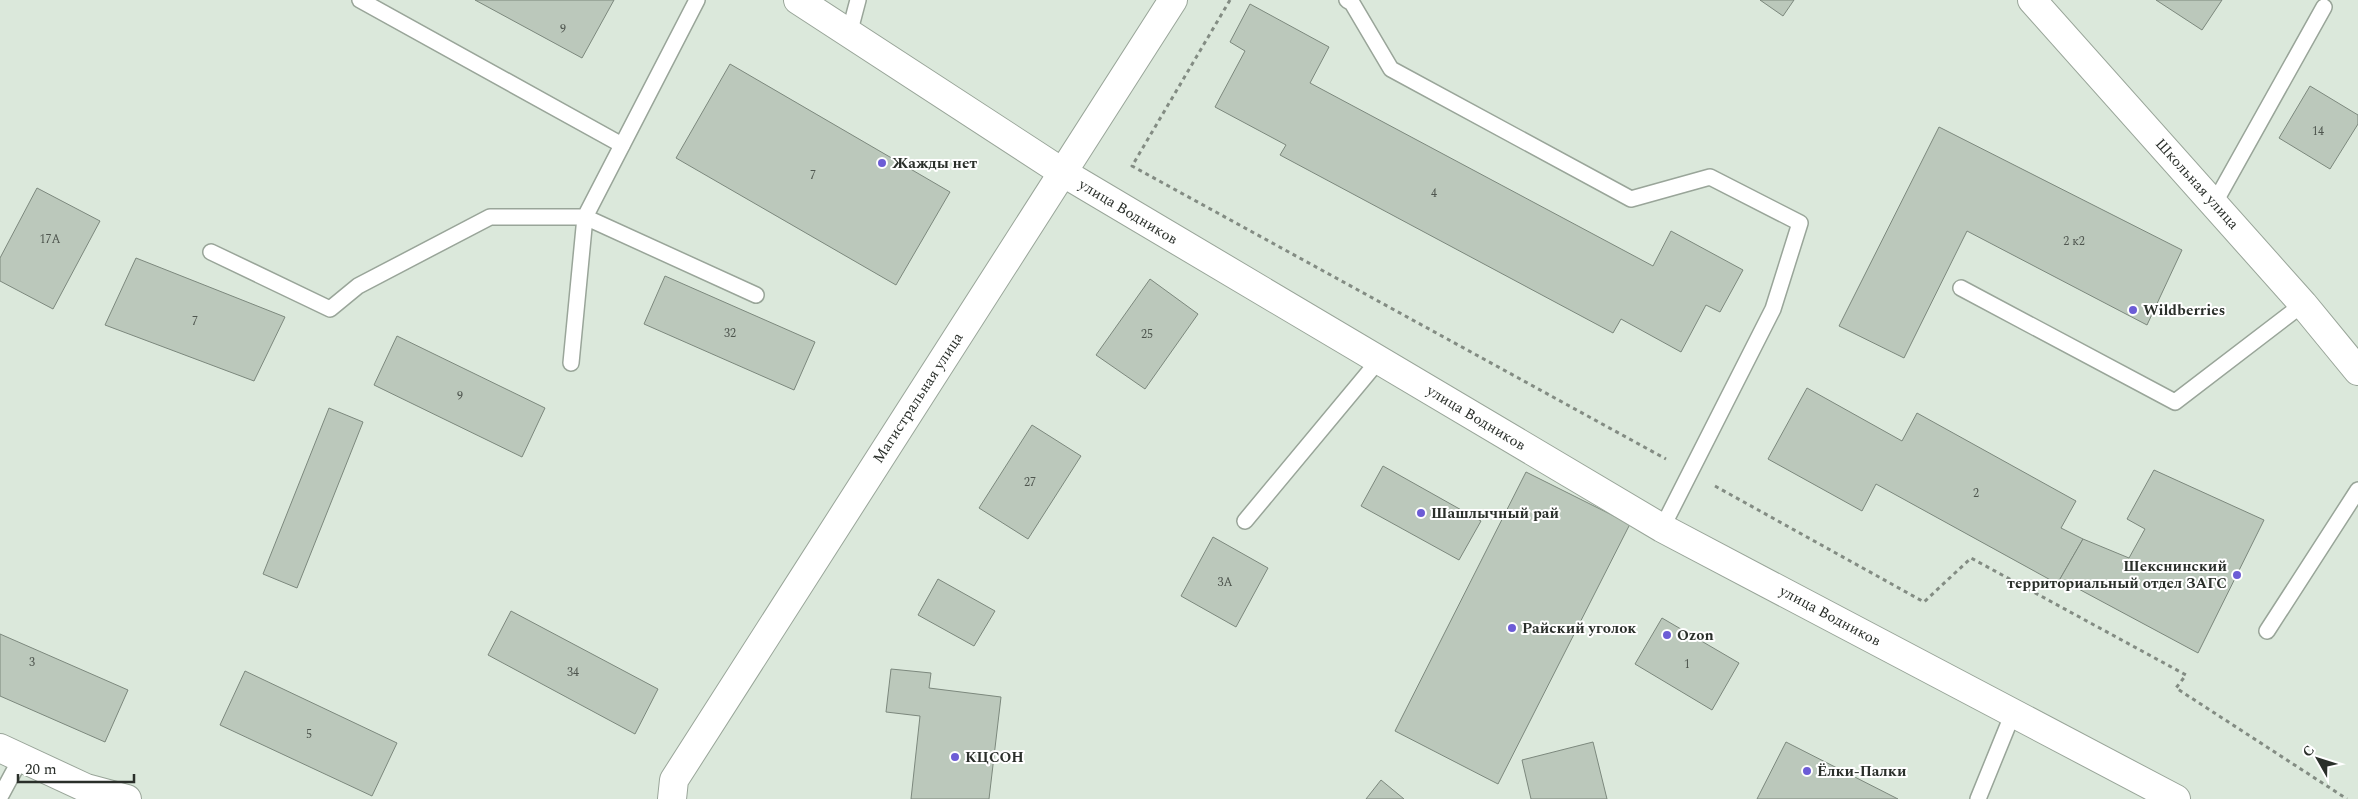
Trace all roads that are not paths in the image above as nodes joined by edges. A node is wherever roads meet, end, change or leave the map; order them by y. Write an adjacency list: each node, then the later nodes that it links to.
1 (360, 0): 10 (lane)
2 (697, 0): 10 (lane)
3 (798, 0): 9 (street, улица Водников)
4 (858, 0): 9 (lane)
5 (1173, 0): 11 (street, Магистральная улица)
6 (1347, 0): 23 (lane)
7 (2032, 0): 12 (street, Школьная улица)
8 (2324, 7): 12 (lane)
9 (849, 34): 11 (street, улица Водников)
10 (622, 145): 13 (lane)
11 (1062, 172): 18 (street, улица Водников); 29 (street, Магистральная улица)
12 (2214, 204): 17 (street, Школьная улица)
13 (585, 217): 14 (lane); 16 (lane); 19 (lane)
14 (211, 252)
15 (1961, 288): 17 (lane)
16 (756, 295)
17 (2303, 304): 20 (street, Школьная улица)
18 (1379, 360): 22 (lane); 23 (street, улица Водников)
19 (570, 363)
20 (2358, 371)
21 (2358, 490): 24 (lane)
22 (1245, 521)
23 (1662, 528): 25 (street, улица Водников)
24 (2267, 631)
25 (2013, 713): 30 (lane); 31 (street, улица Водников)
26 (11, 753): 27 (lane); 28 (street)
27 (0, 797)
28 (127, 799)
29 (672, 799)
30 (1978, 799)
31 (2176, 799)

